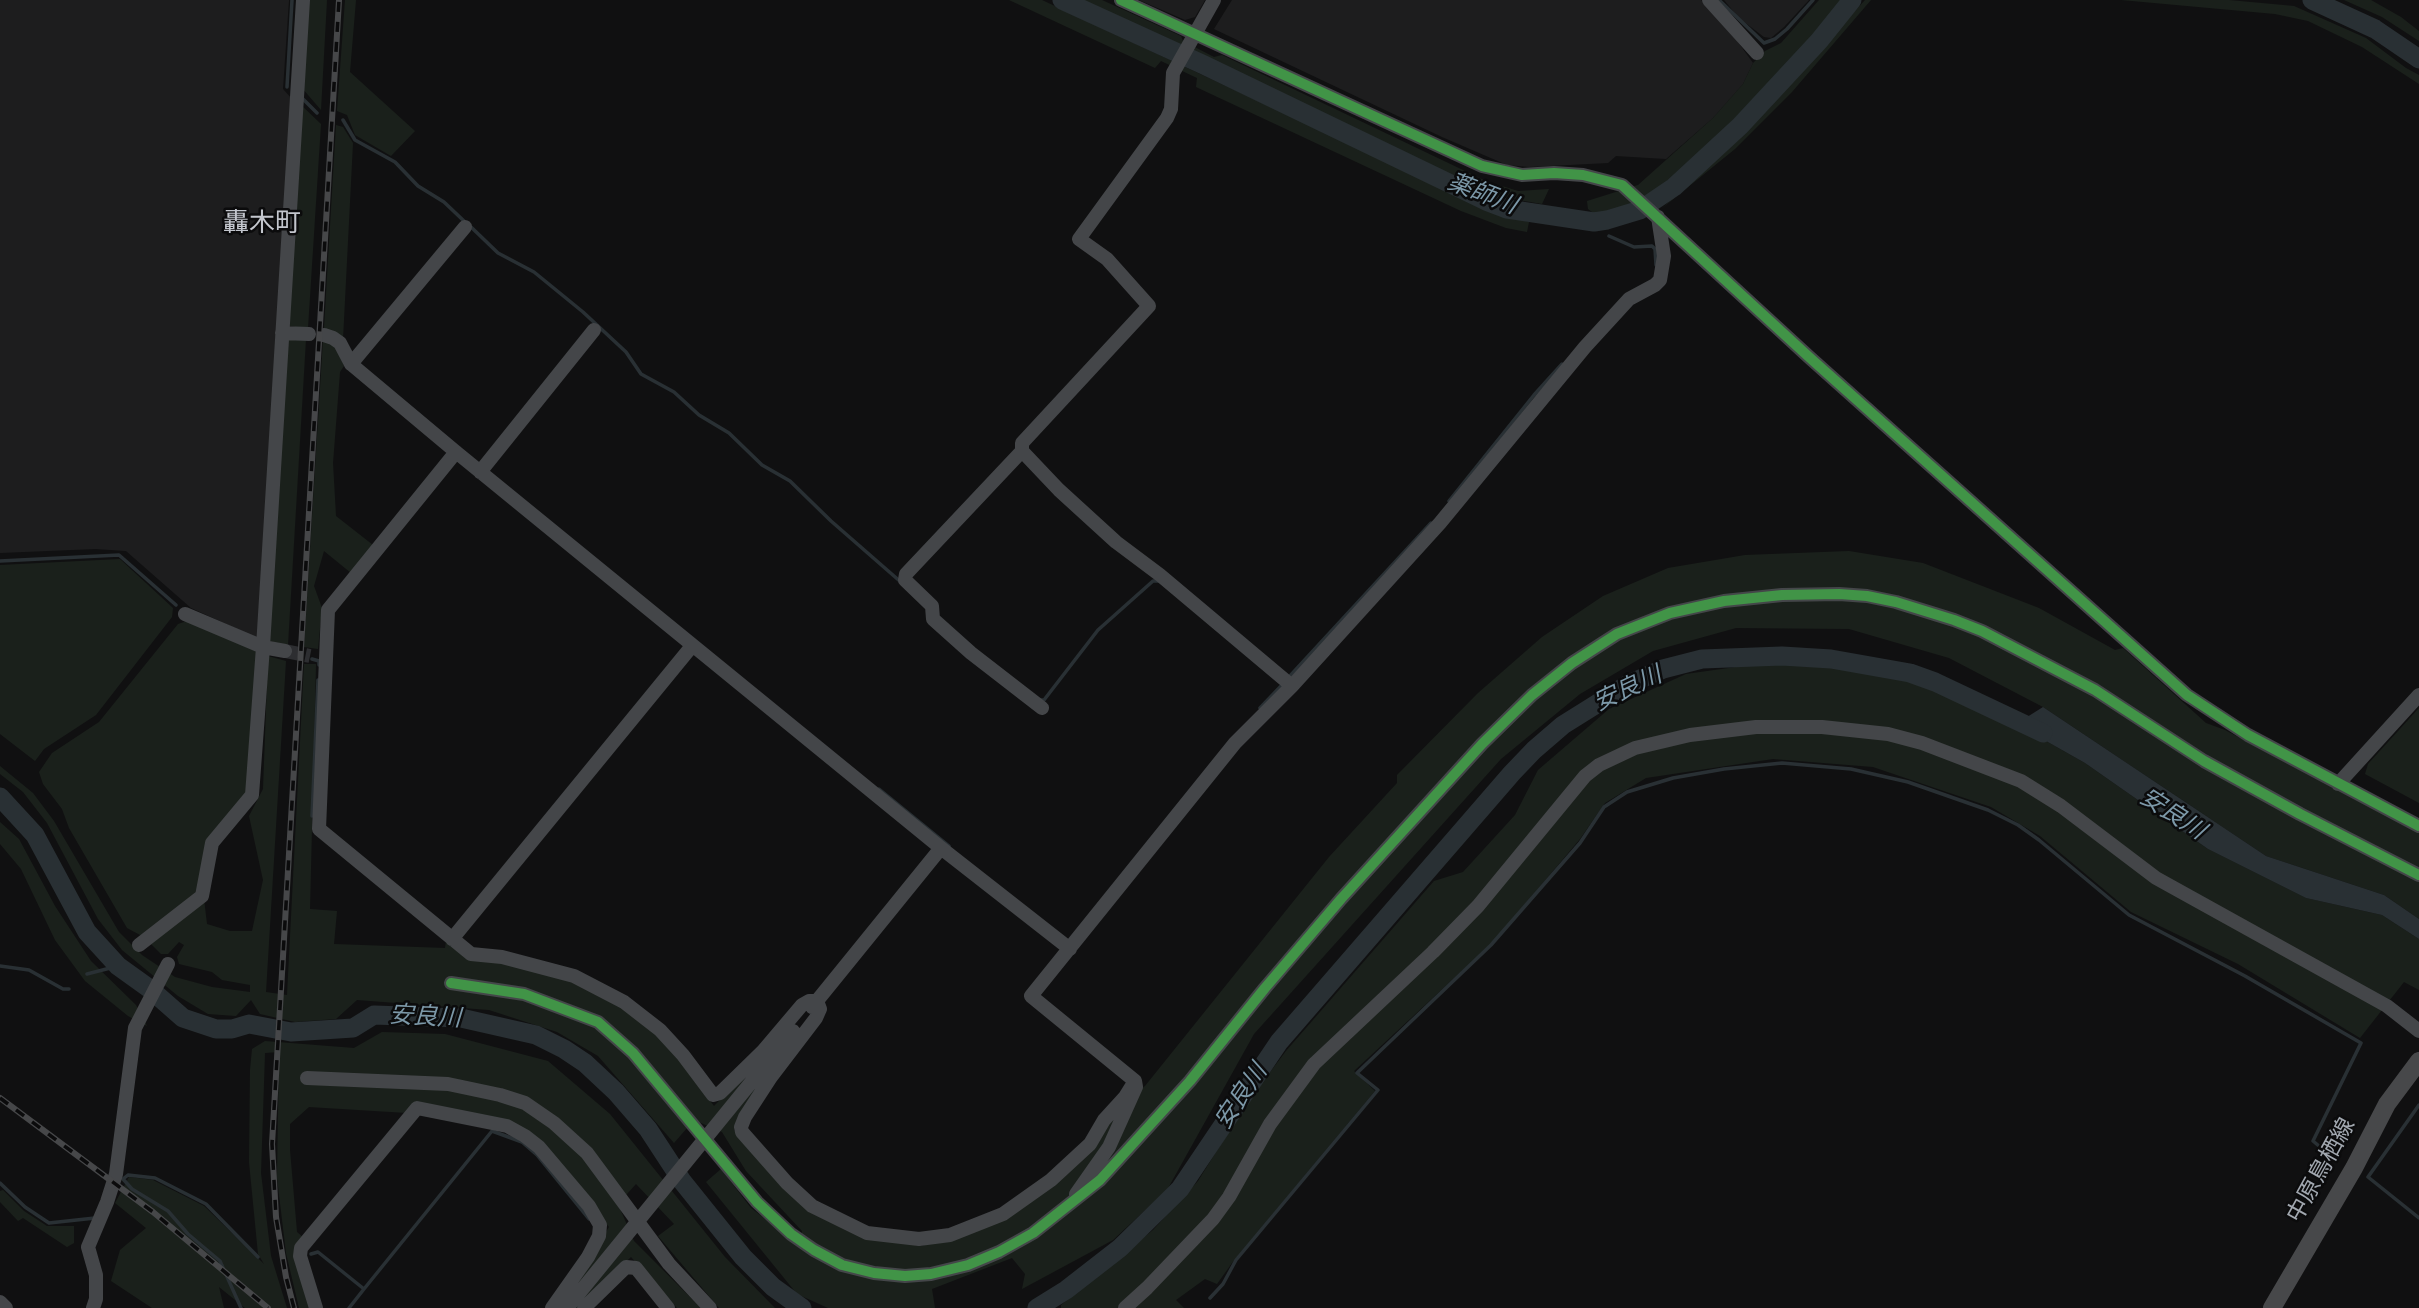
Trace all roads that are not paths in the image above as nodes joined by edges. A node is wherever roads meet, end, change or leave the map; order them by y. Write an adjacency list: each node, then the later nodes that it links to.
1 (303, 0): 10 (street)
2 (1121, 0): 5 (street)
3 (1214, 0): 5 (street)
4 (1709, 0): 6 (street)
5 (1195, 33): 7 (street); 12 (street)
6 (1757, 53)
7 (1656, 215): 21 (street); 24 (street)
8 (465, 227): 11 (street)
9 (594, 330): 14 (street)
10 (282, 333): 11 (street); 17 (street)
11 (351, 364): 13 (street)
12 (1022, 451): 21 (street); 23 (street)
13 (456, 453): 14 (street); 20 (street)
14 (480, 472): 16 (street)
15 (185, 614): 17 (street)
16 (692, 646): 26 (street); 28 (street)
17 (264, 647): 18 (street); 29 (street)
18 (285, 651)
19 (310, 656): 20 (street)
20 (325, 658): 28 (street)
21 (1287, 682): 30 (street)
22 (2419, 695): 24 (street)
23 (1042, 708)
24 (2338, 784): 25 (street)
25 (2419, 826)
26 (941, 848): 30 (street); 33 (street)
27 (2419, 875): 39 (street)
28 (452, 939): 33 (street)
29 (139, 945)
30 (1069, 948): 37 (street)
31 (167, 967): 43 (street)
32 (451, 983): 38 (street)
33 (817, 1001): 37 (street); 38 (street)
34 (2419, 1031): 50 (street)
35 (2419, 1061): 51 (main road, 中原鳥栖線)
36 (307, 1078): 40 (street)
37 (1135, 1081): 39 (street)
38 (704, 1140): 39 (street); 40 (street)
39 (1066, 1209)
40 (640, 1219): 46 (street); 49 (street)
41 (0, 1302): 42 (street)
42 (6, 1308)
43 (93, 1308)
44 (316, 1308): 45 (street)
45 (552, 1308)
46 (567, 1308)
47 (584, 1308): 48 (street)
48 (668, 1308)
49 (710, 1308)
50 (1125, 1308)
51 (2272, 1308)

